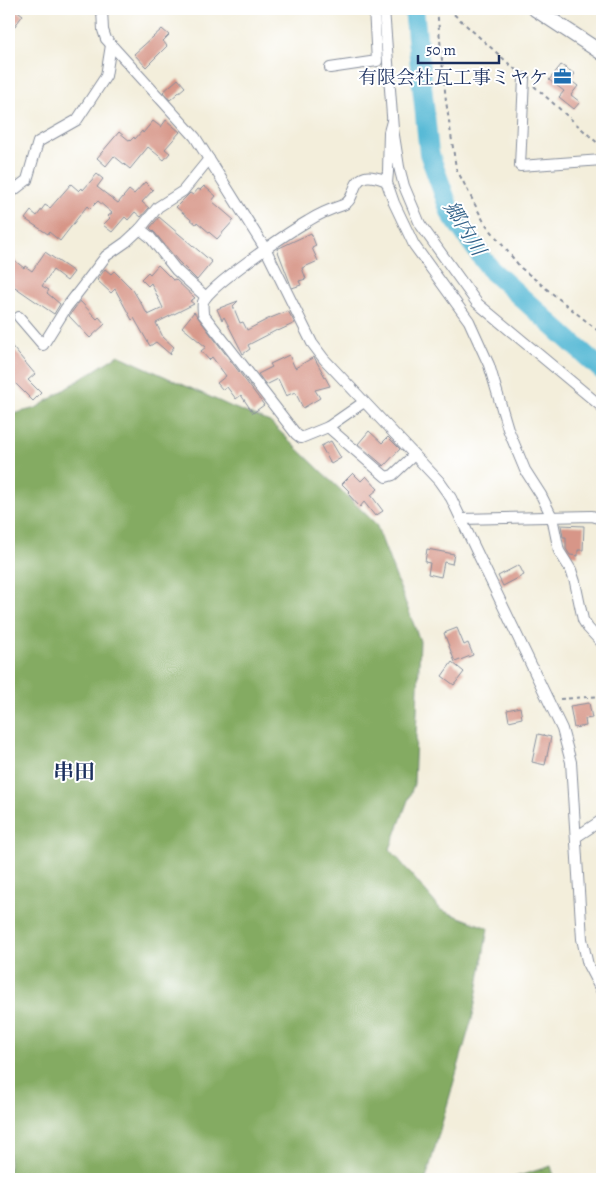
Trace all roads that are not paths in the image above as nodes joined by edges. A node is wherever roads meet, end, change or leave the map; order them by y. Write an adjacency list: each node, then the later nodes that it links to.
1 (102, 9): 5 (street)
2 (374, 9): 6 (street)
3 (384, 9): 6 (street)
4 (535, 9): 7 (main road)
5 (111, 45): 11 (street); 14 (street)
6 (381, 46): 8 (street); 10 (street)
7 (602, 53)
8 (330, 68)
9 (524, 78): 12 (street)
10 (392, 121): 13 (street); 20 (street)
11 (209, 159): 15 (street); 16 (street)
12 (602, 160)
13 (387, 181): 16 (street); 23 (street)
14 (9, 194)
15 (140, 229): 17 (street); 18 (street)
16 (266, 250): 17 (street); 19 (street)
17 (206, 297): 21 (street)
18 (19, 317)
19 (364, 402): 21 (street); 22 (street)
20 (602, 407)
21 (328, 427): 22 (street)
22 (414, 455): 24 (street)
23 (552, 517): 24 (street); 25 (street); 26 (street)
24 (461, 519): 28 (street)
25 (602, 519)
26 (602, 643)
27 (602, 820): 28 (street)
28 (576, 837): 29 (street)
29 (602, 992)

